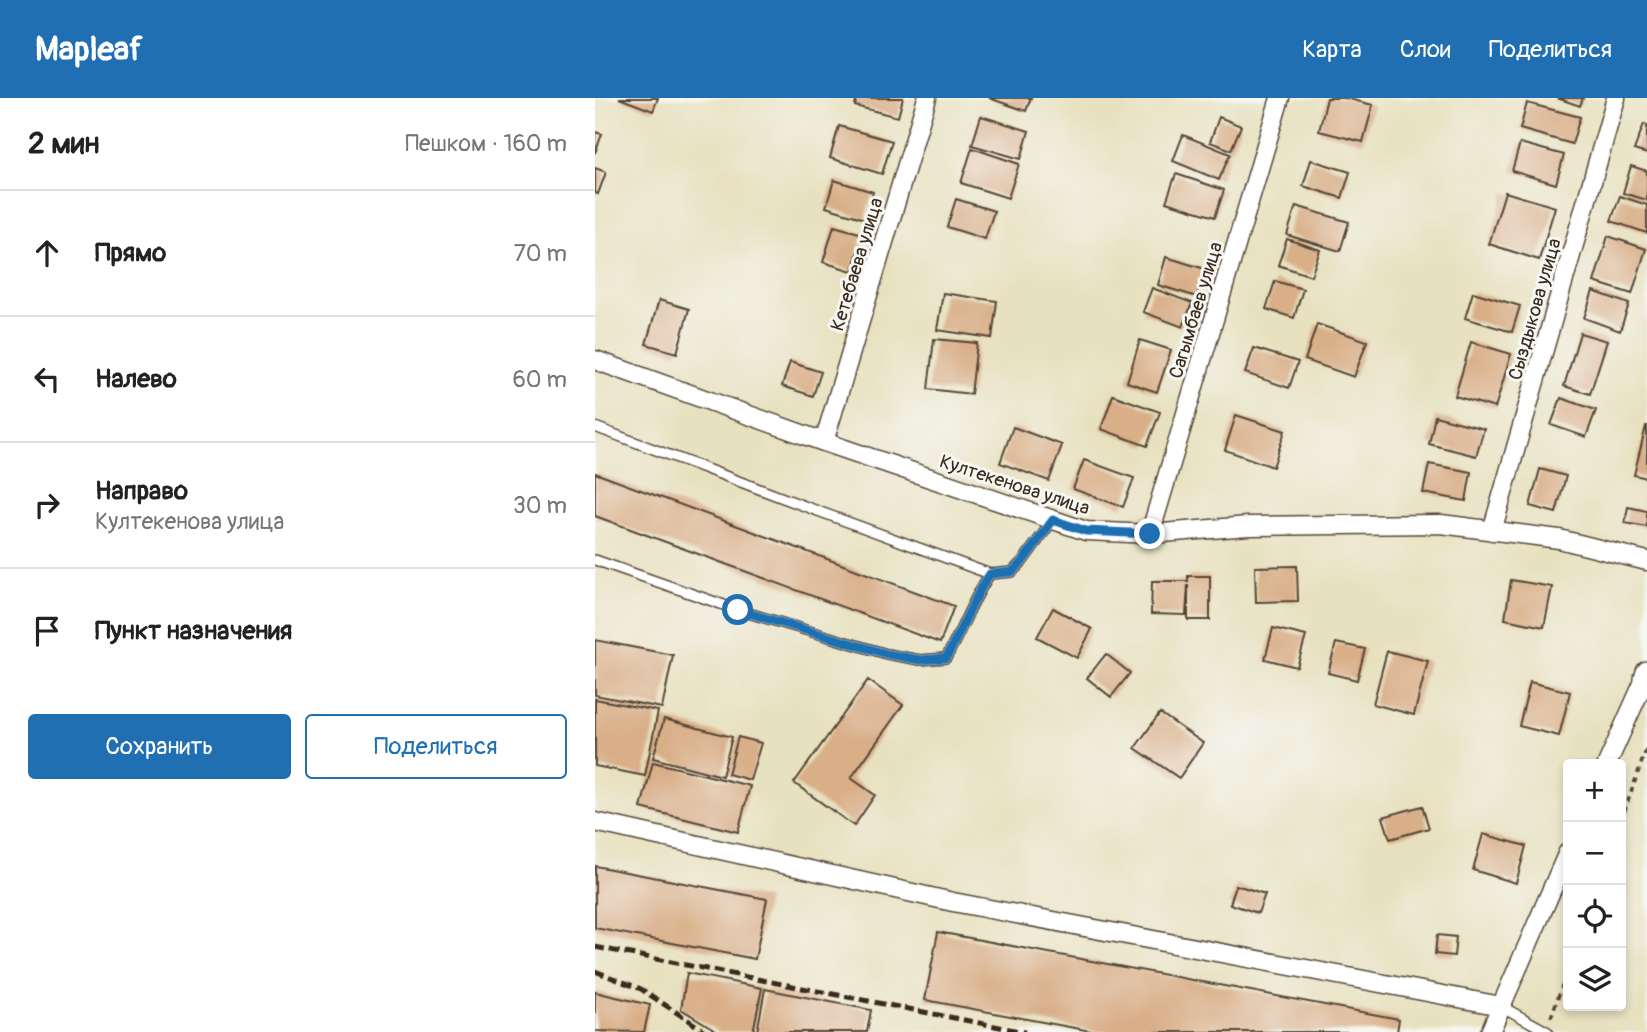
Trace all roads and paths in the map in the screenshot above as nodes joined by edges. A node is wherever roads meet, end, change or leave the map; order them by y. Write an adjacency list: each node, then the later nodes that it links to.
1 (927, 98): 6 (street, Кетебаева улица)
2 (1280, 98): 9 (street, Сагымбаев улица)
3 (1616, 98): 8 (street, Сыздыкова улица)
4 (595, 360): 6 (street, Култекенова улица)
5 (595, 427): 12 (lane)
6 (824, 442): 7 (street, Култекенова улица)
7 (1053, 520): 9 (street, Култекенова улица); 12 (lane)
8 (1492, 531): 9 (street, Култекенова улица); 11 (street, Култекенова улица)
9 (1150, 534)
10 (595, 560): 12 (lane)
11 (1647, 561)
12 (990, 574)
13 (1646, 677): 15 (street)
14 (1647, 747): 16 (path)
15 (1609, 759)
16 (1626, 807)
17 (595, 822): 20 (street)
18 (1563, 863): 20 (street)
19 (1563, 984): 21 (path)
20 (1501, 1006): 21 (lane); 22 (street)
21 (1547, 1031)
22 (1490, 1032)

